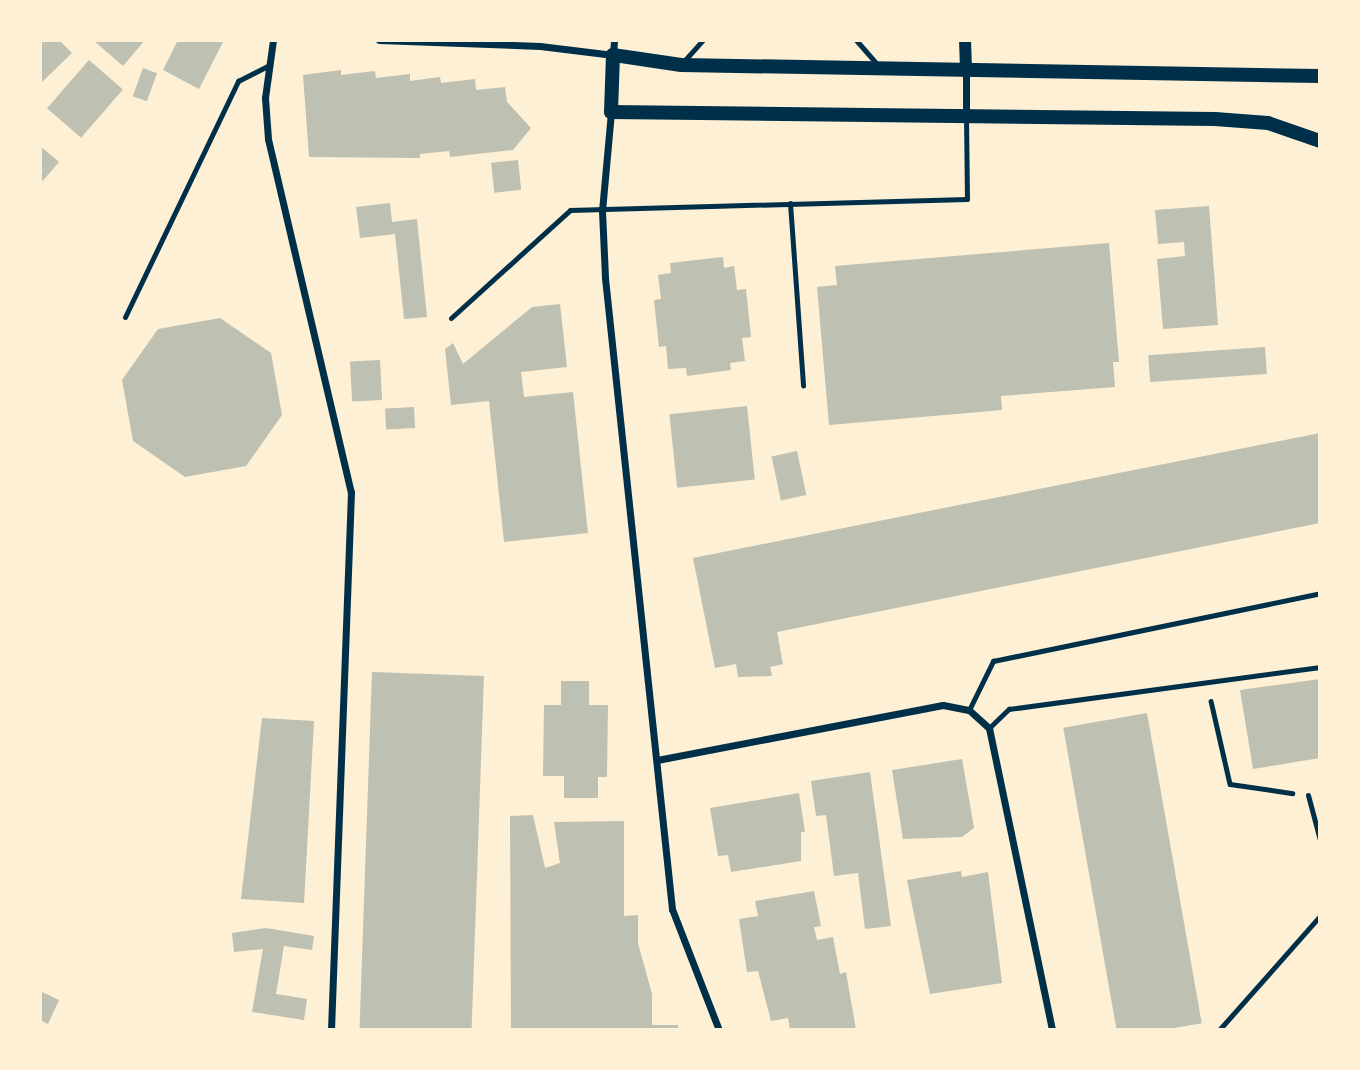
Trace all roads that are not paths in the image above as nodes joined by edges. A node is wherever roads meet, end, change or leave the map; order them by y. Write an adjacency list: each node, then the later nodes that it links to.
1 (273, 40): 7 (street)
2 (379, 40): 6 (street)
3 (704, 40): 8 (lane)
4 (856, 40): 9 (lane)
5 (965, 40): 10 (street)
6 (614, 48): 8 (main road); 12 (main road)
7 (270, 65): 17 (lane); 28 (street)
8 (681, 65): 9 (main road)
9 (881, 68): 10 (main road)
10 (966, 70): 11 (main road); 13 (street)
11 (1320, 76)
12 (611, 112): 13 (main road); 16 (street)
13 (966, 116): 14 (main road); 15 (lane)
14 (1320, 141)
15 (790, 203): 16 (lane); 19 (lane)
16 (602, 211): 18 (lane); 24 (street)
17 (125, 317)
18 (451, 318)
19 (803, 386)
20 (1320, 593): 22 (lane)
21 (1320, 667): 23 (lane)
22 (969, 710): 23 (street); 24 (street)
23 (989, 729): 30 (street)
24 (657, 760): 29 (street)
25 (1308, 795): 26 (lane)
26 (1320, 840)
27 (1320, 916): 31 (lane)
28 (331, 1030)
29 (719, 1030)
30 (1052, 1030)
31 (1219, 1030)

